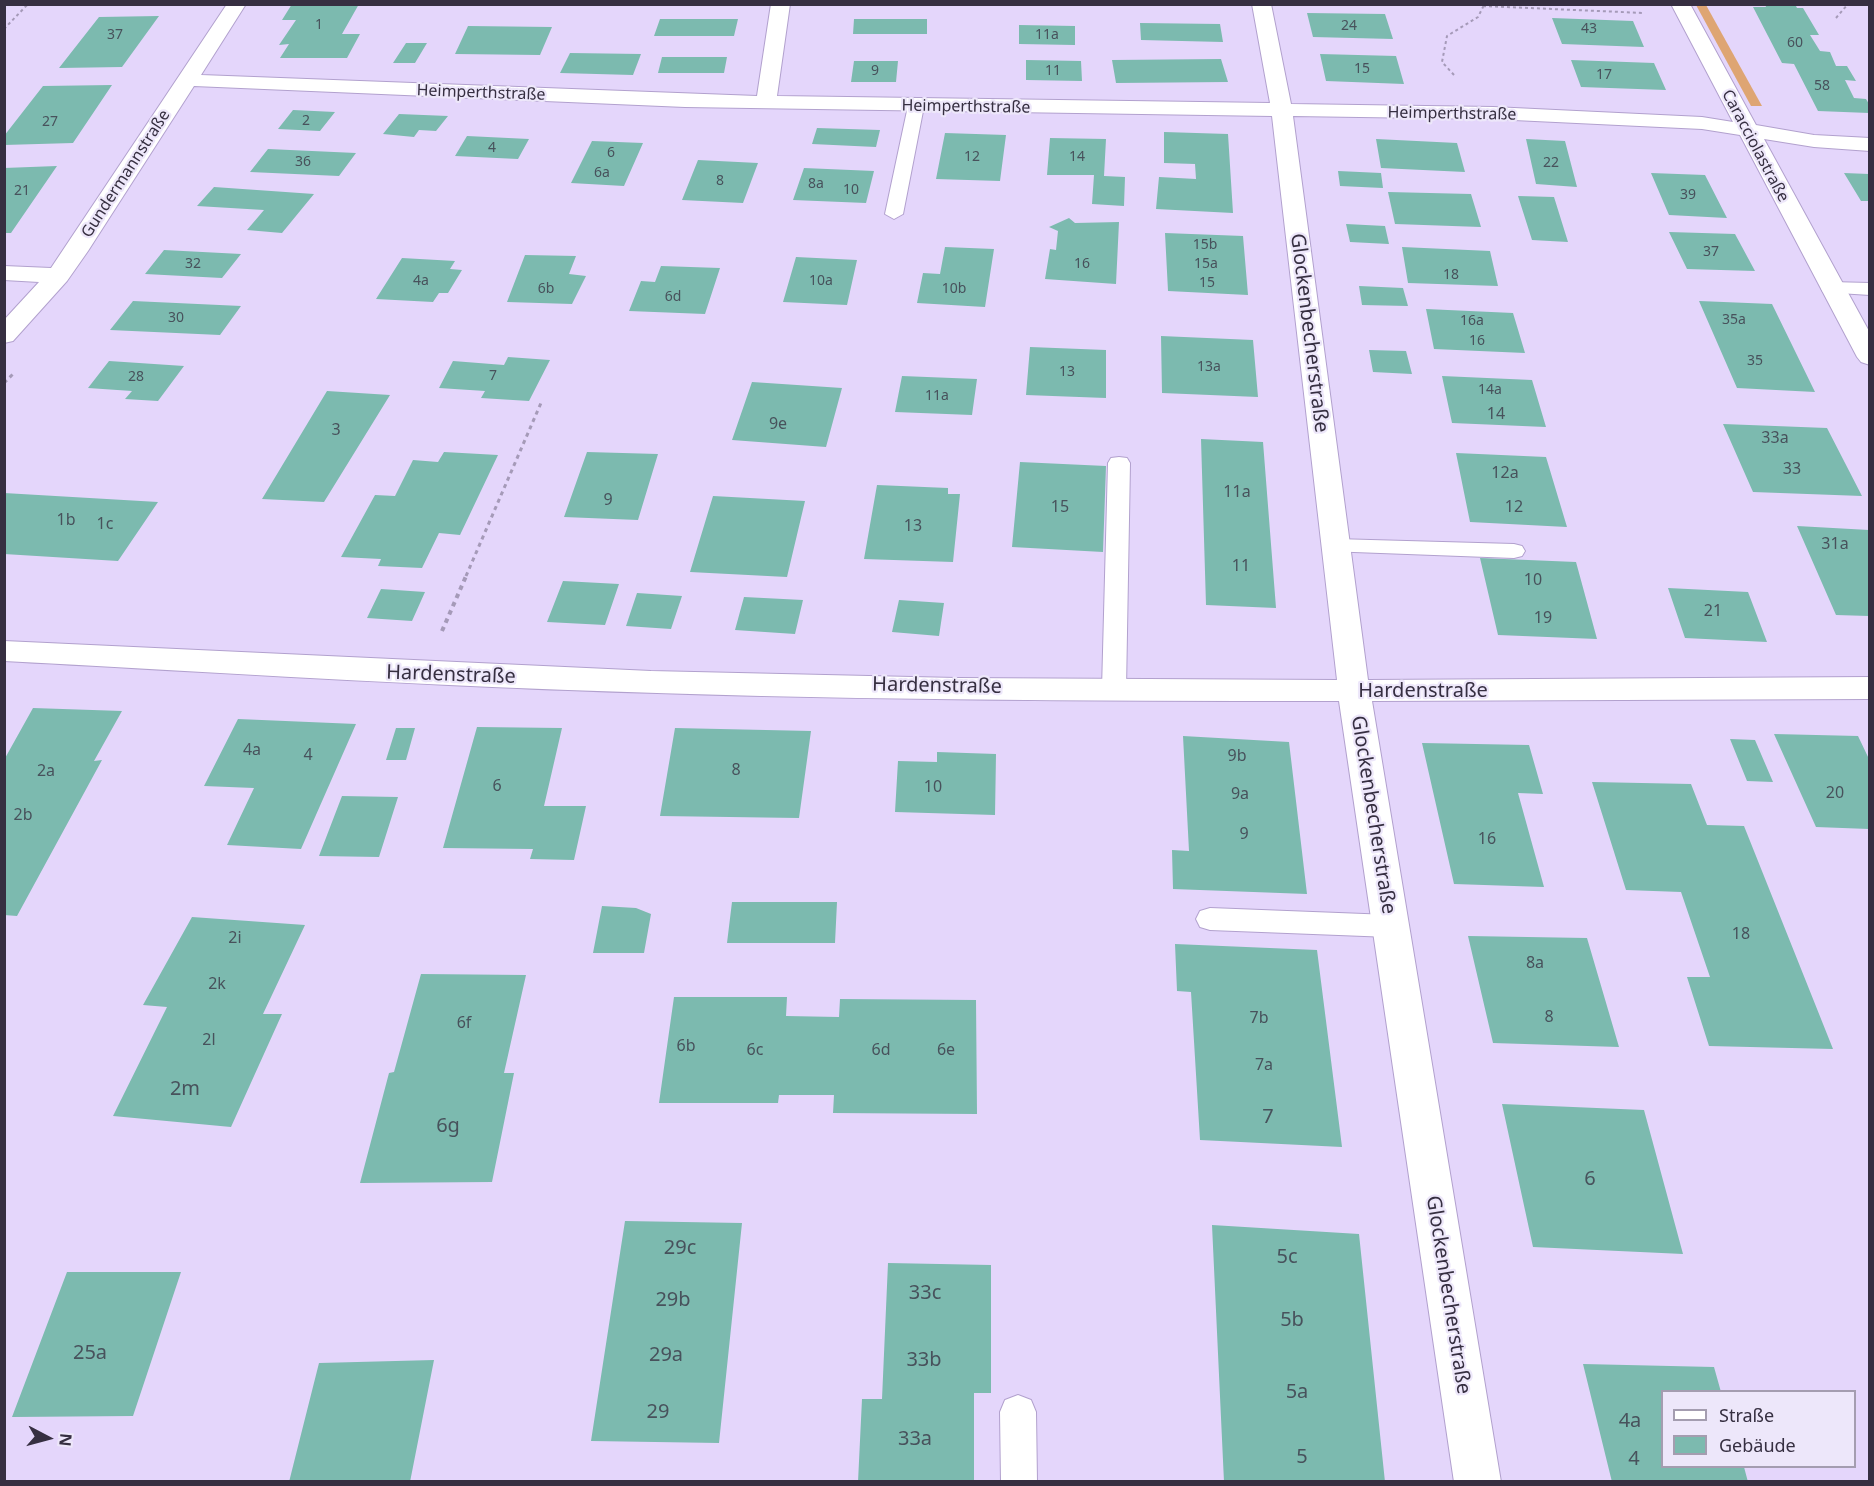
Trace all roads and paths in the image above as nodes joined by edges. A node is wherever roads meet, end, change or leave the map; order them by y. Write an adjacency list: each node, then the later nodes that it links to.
1 (28, 4): 10 (path)
2 (237, 4): 11 (street, Gundermannstraße)
3 (781, 4): 12 (street)
4 (1261, 4): 14 (street, Glockenbecherstraße)
5 (1680, 4): 16 (street, Caracciolastraße)
6 (1848, 4): 9 (path)
7 (1484, 5): 8 (path); 15 (path)
8 (1649, 14)
9 (1836, 18)
10 (4, 29)
11 (186, 80): 12 (street, Heimperthstraße); 20 (street, Gundermannstraße)
12 (766, 102): 13 (street, Heimperthstraße)
13 (916, 106): 14 (street, Heimperthstraße); 18 (lane)
14 (1282, 111): 15 (street, Heimperthstraße); 27 (street, Glockenbecherstraße)
15 (1493, 114): 16 (street, Heimperthstraße)
16 (1746, 130): 17 (street, Heimperthstraße); 21 (street, Caracciolastraße)
17 (1869, 145)
18 (894, 214)
19 (4, 273): 20 (street)
20 (58, 276): 23 (street, Gundermannstraße)
21 (1830, 288): 22 (lane); 24 (street, Caracciolastraße)
22 (1869, 289)
23 (4, 336)
24 (1869, 357)
25 (541, 403): 30 (path)
26 (1119, 463): 32 (lane)
27 (1335, 546): 28 (lane); 33 (street, Glockenbecherstraße)
28 (1514, 551)
29 (4, 651): 30 (street, Hardenstraße)
30 (422, 675): 32 (street, Hardenstraße)
31 (1869, 688): 33 (street, Hardenstraße)
32 (1114, 689): 33 (street, Hardenstraße)
33 (1354, 692): 35 (street, Glockenbecherstraße)
34 (1210, 920): 35 (lane)
35 (1390, 926): 38 (street, Glockenbecherstraße)
36 (1018, 1412): 37 (lane)
37 (1019, 1482)
38 (1478, 1482)

